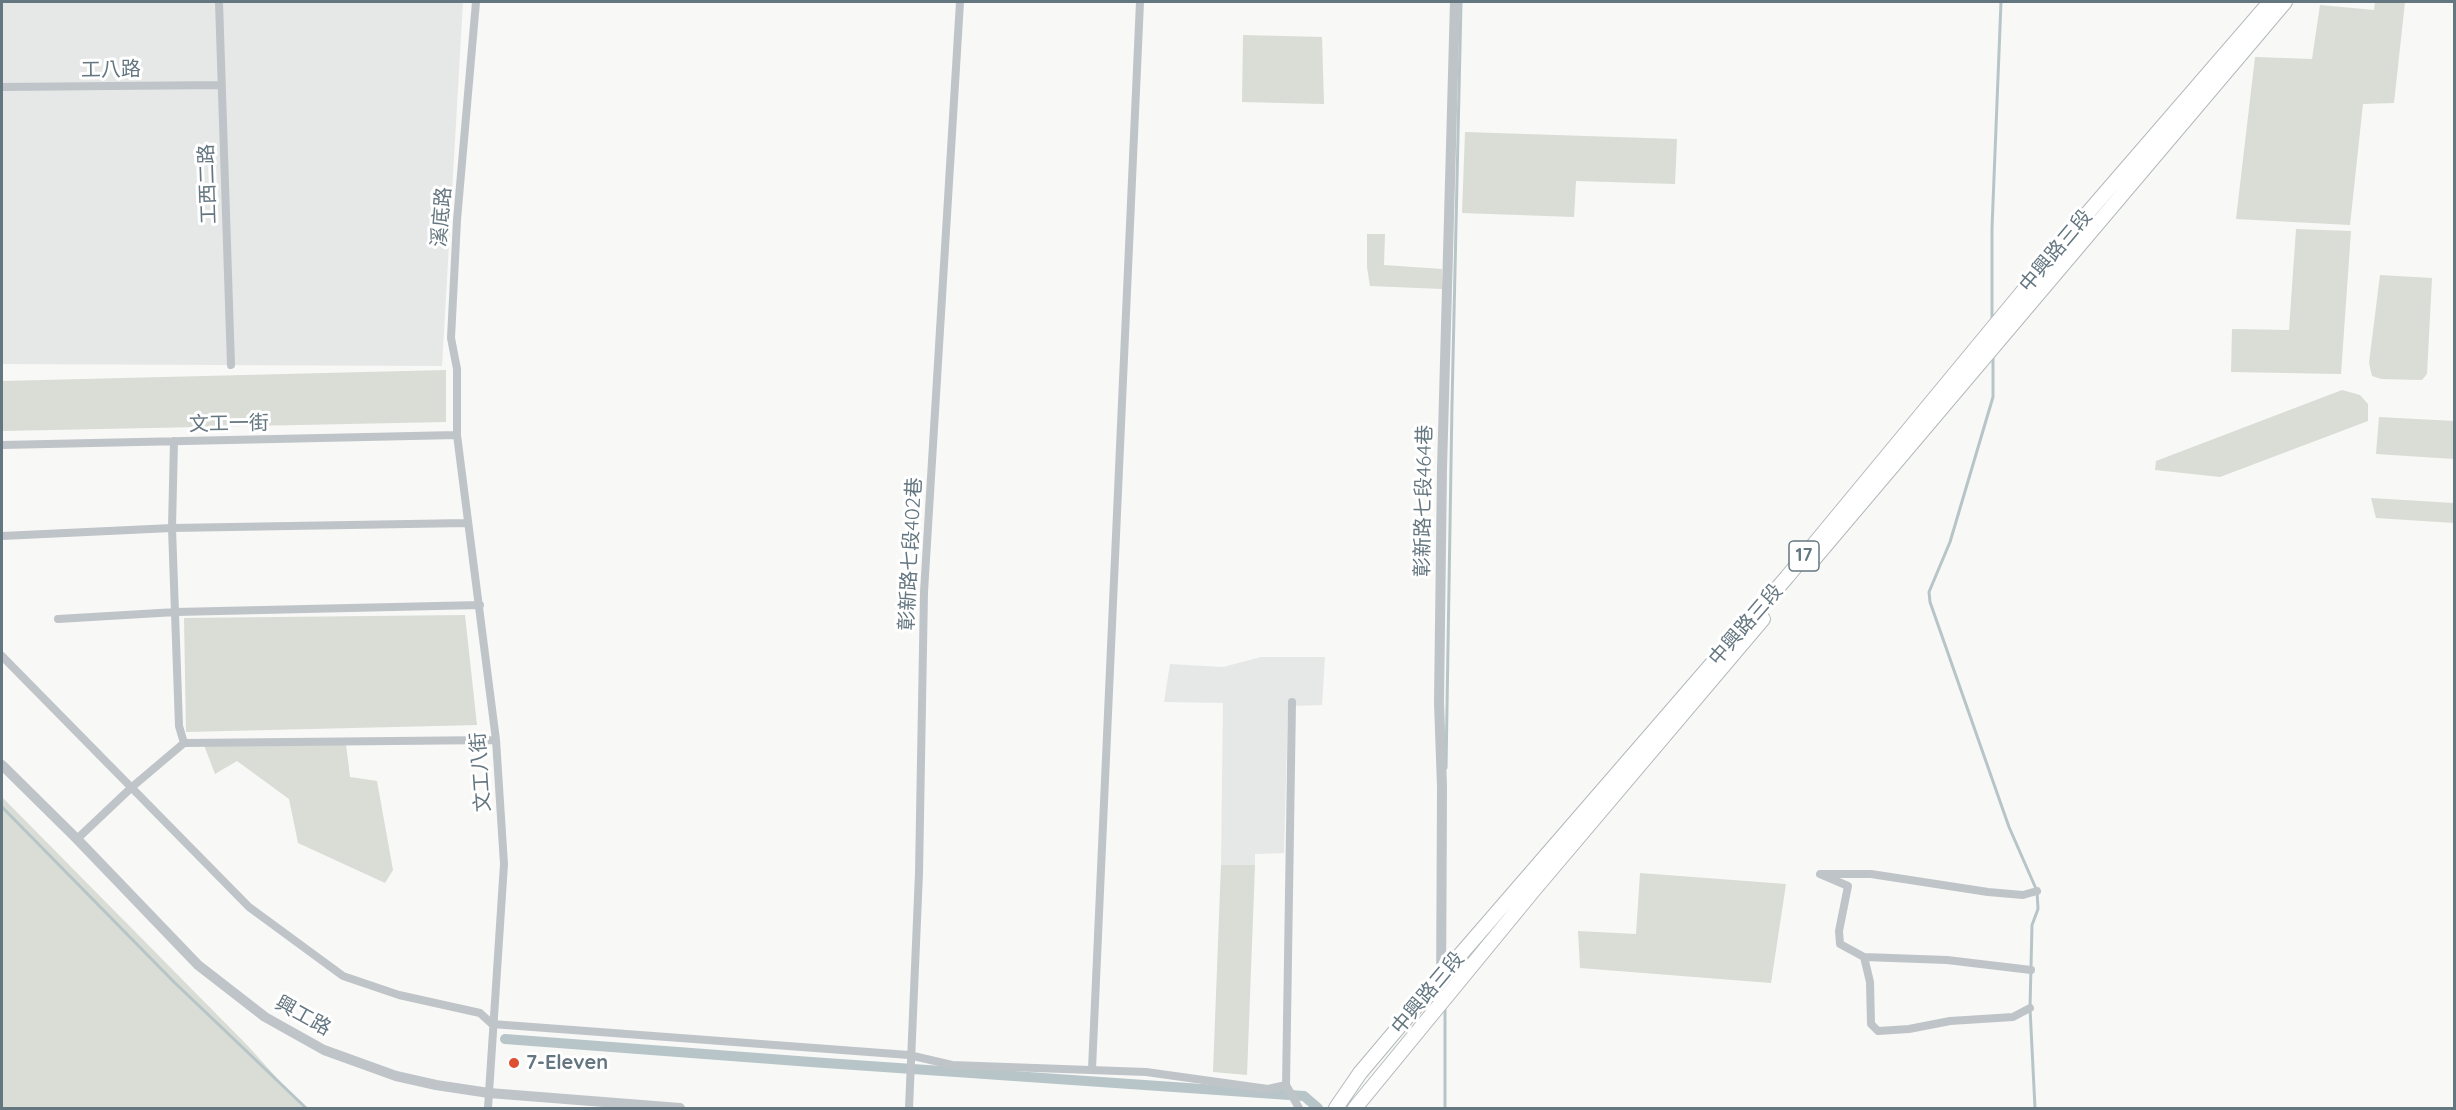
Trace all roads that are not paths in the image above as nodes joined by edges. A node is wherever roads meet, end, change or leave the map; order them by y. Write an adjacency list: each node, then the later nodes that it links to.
1 (219, 2): 8 (street, 工西二路)
2 (476, 2): 11 (street, 溪底路)
3 (960, 2): 34 (street, 彰新路七段402巷)
4 (1140, 2): 35 (street)
5 (1455, 2): 30 (street, 彰新路七段464巷)
6 (2270, 2): 30 (main road, 中興路三段 / 17)
7 (2285, 2): 31 (main road, 中興路三段 / 17)
8 (221, 85): 9 (street, 工八路); 10 (street, 工西二路)
9 (2, 87)
10 (231, 364)
11 (457, 435): 12 (street, 文工一街); 14 (street, 文工八街)
12 (174, 441): 13 (street, 文工一街); 15 (street)
13 (2, 445)
14 (467, 523): 15 (street); 17 (street, 文工八街)
15 (172, 528): 16 (street); 18 (street)
16 (2, 536)
17 (480, 605): 18 (street); 22 (street, 文工八街)
18 (176, 612): 19 (street); 23 (street)
19 (58, 619)
20 (2, 656): 25 (street)
21 (1292, 702): 36 (street)
22 (496, 740): 23 (street); 33 (street, 文工八街)
23 (184, 743): 25 (street)
24 (2, 765): 26 (street, 興工路)
25 (132, 787): 26 (street); 33 (street)
26 (77, 839): 37 (street, 興工路)
27 (2037, 891): 28 (street)
28 (1864, 957): 29 (street); 32 (street)
29 (2031, 970)
30 (1441, 977): 31 (street, 彰新路七段464巷); 42 (main road, 中興路三段 / 17)
31 (1441, 1001): 43 (main road, 中興路三段 / 17)
32 (2030, 1008)
33 (492, 1024): 34 (street); 37 (street, 文工八街)
34 (909, 1055): 35 (street); 40 (street, 彰新路七段402巷)
35 (1092, 1069): 36 (street)
36 (1287, 1089): 41 (street)
37 (489, 1093): 38 (street, 文工八街); 39 (street, 興工路)
38 (488, 1108)
39 (680, 1108)
40 (909, 1108)
41 (1299, 1108)
42 (1336, 1108)
43 (1355, 1108)

